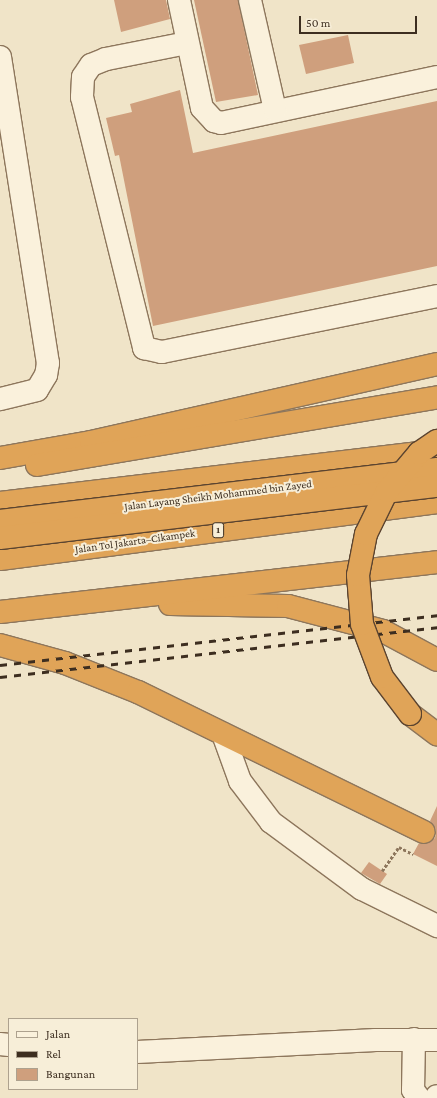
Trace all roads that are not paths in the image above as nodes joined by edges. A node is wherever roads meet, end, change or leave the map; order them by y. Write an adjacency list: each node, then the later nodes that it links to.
1 (179, 0): 3 (street)
2 (250, 0): 6 (street)
3 (187, 43): 6 (street); 7 (street)
4 (0, 57): 10 (street)
5 (437, 77): 6 (street)
6 (275, 110)
7 (437, 296)
8 (437, 364): 13 (highway)
9 (437, 396): 15 (highway)
10 (0, 399)
11 (437, 441): 28 (highway, bridge)
12 (437, 450): 18 (highway)
13 (0, 458)
14 (437, 468): 19 (highway, Jalan Layang Sheikh Mohammed bin Zayed, bridge)
15 (0, 469)
16 (437, 486): 20 (highway, Jalan Layang Sheikh Mohammed bin Zayed / 1, bridge)
17 (437, 502): 21 (highway, Jalan Tol Jakarta–Cikampek / 1)
18 (0, 503)
19 (0, 520)
20 (0, 538)
21 (0, 559)
22 (437, 562): 23 (highway)
23 (85, 602): 24 (highway); 26 (highway)
24 (0, 612)
25 (0, 646): 27 (highway)
26 (437, 660)
27 (224, 734): 29 (highway); 30 (street)
28 (437, 734)
29 (424, 832)
30 (437, 926)
31 (414, 1039): 32 (street); 33 (street); 34 (street)
32 (437, 1040)
33 (138, 1052)
34 (419, 1098)

